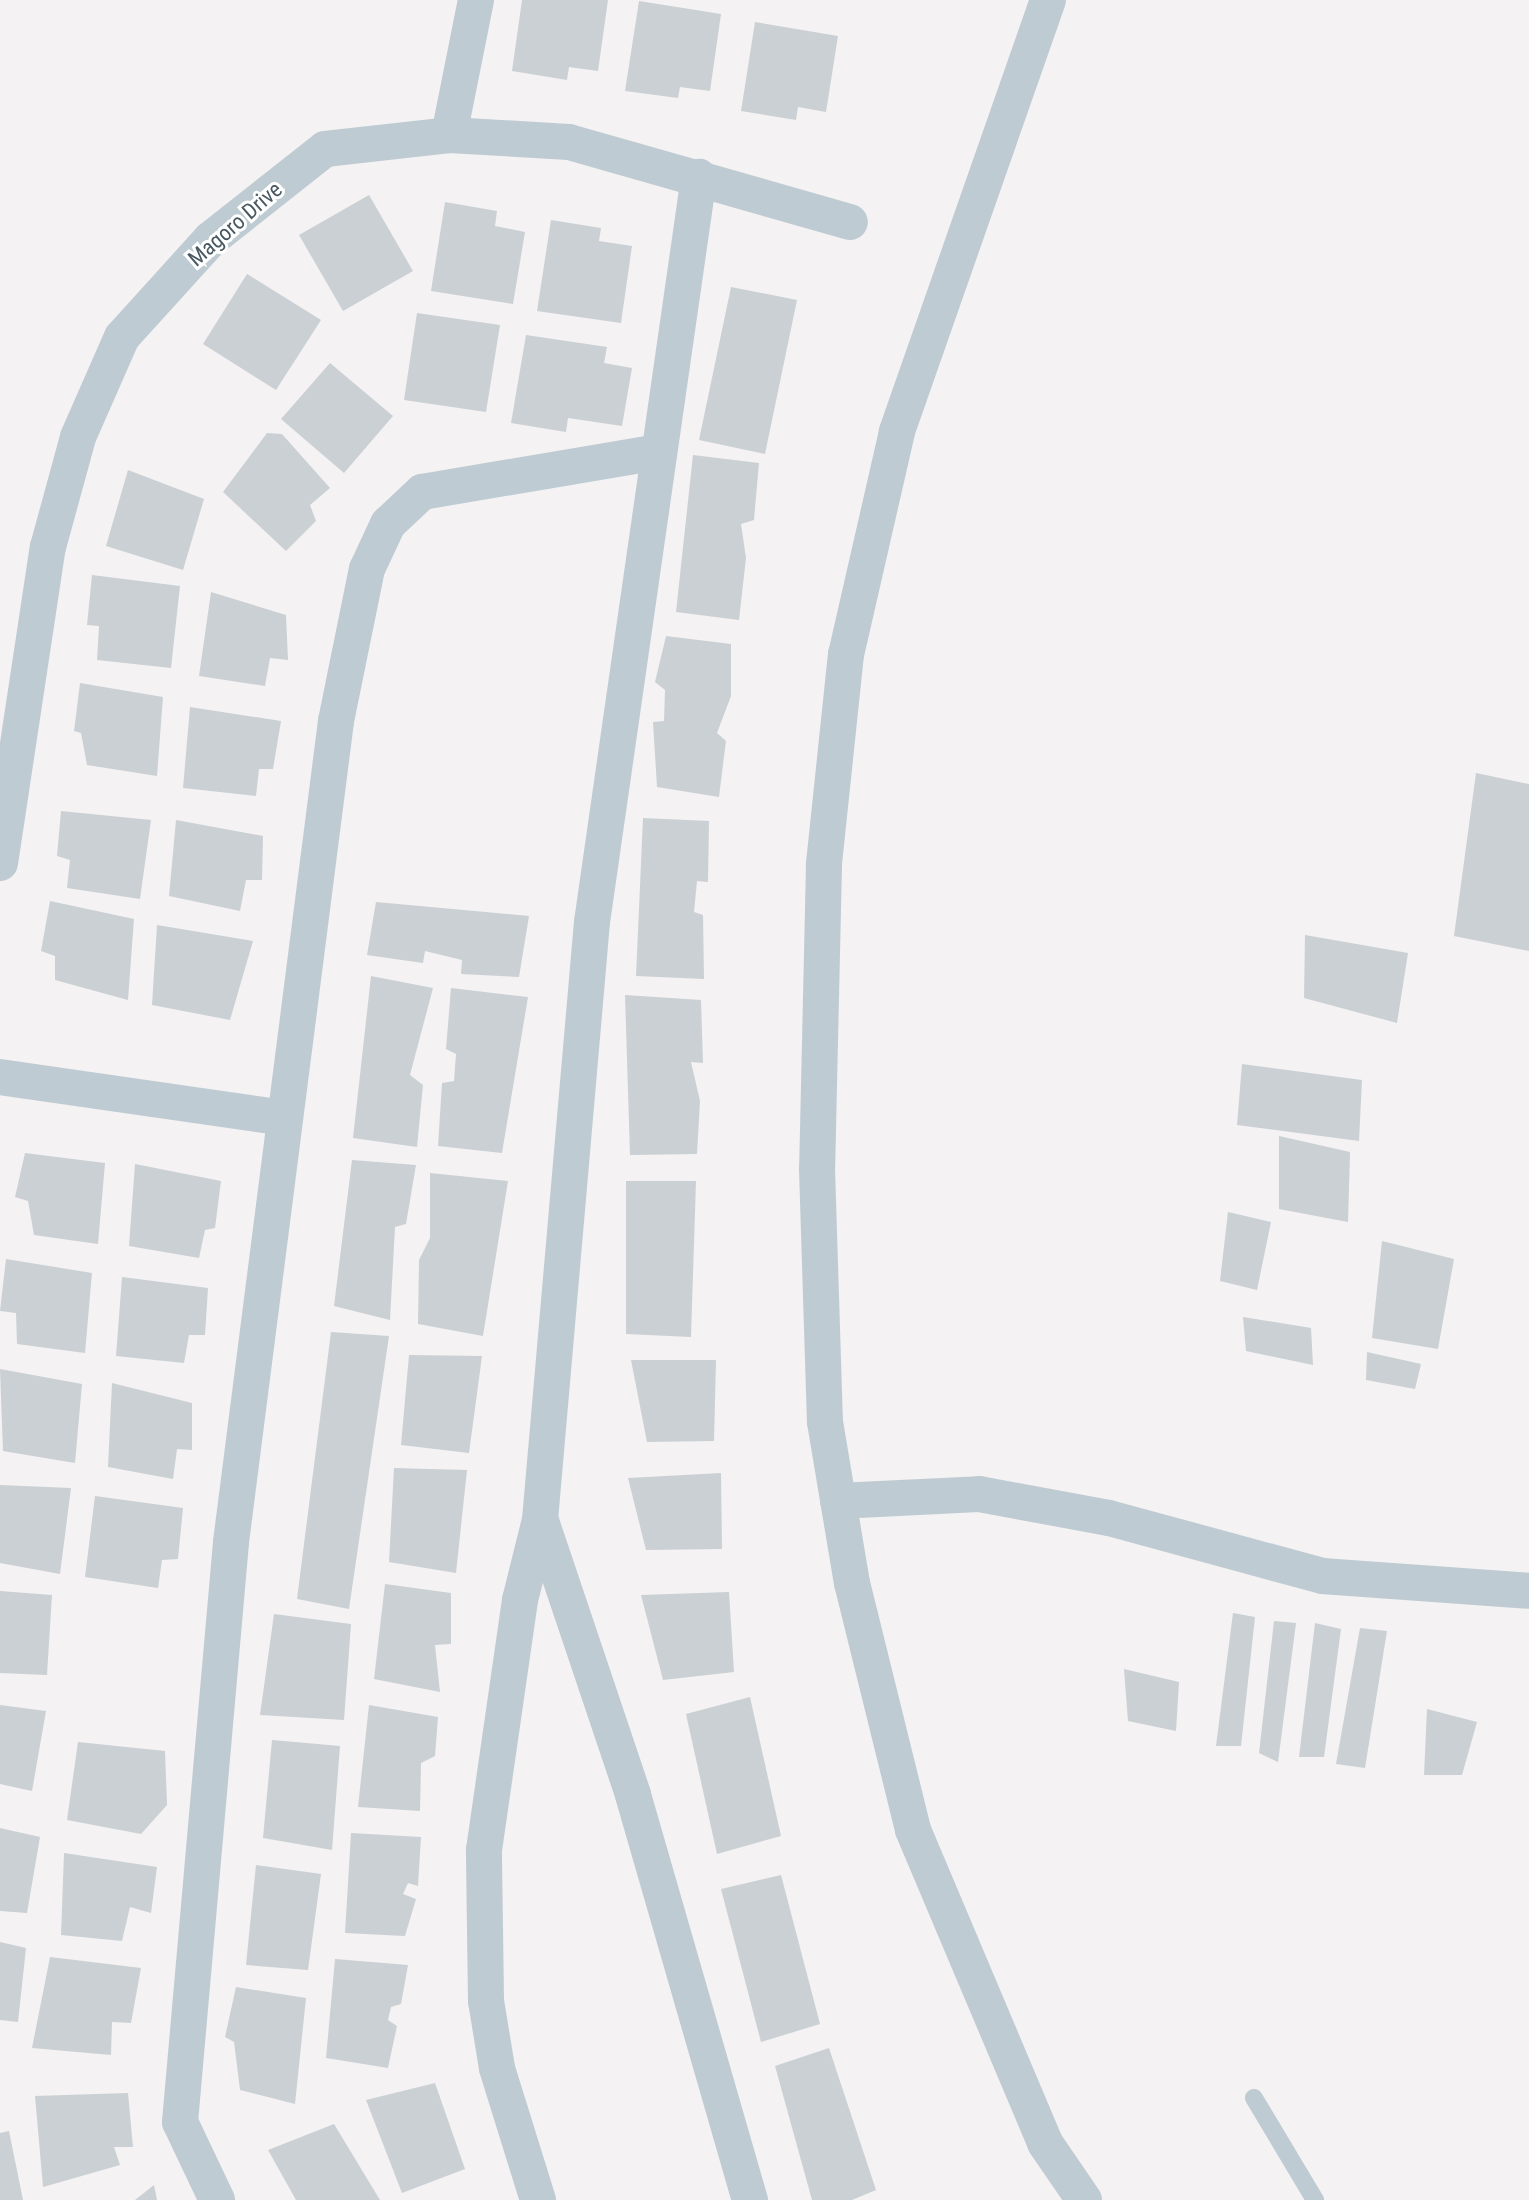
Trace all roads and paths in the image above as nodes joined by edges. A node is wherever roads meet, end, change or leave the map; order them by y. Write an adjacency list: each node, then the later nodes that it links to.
1 (476, 0): 3 (street)
2 (1048, 0): 10 (street)
3 (449, 135): 4 (street, Magoro Drive); 7 (street, Magoro Drive)
4 (699, 177): 5 (street, Magoro Drive); 6 (street)
5 (850, 222)
6 (659, 452): 9 (street); 11 (street)
7 (0, 863)
8 (0, 1077): 9 (street)
9 (283, 1118): 14 (street)
10 (838, 1501): 12 (street); 17 (street)
11 (540, 1520): 15 (street); 16 (street)
12 (1529, 1591)
13 (1254, 2098): 18 (lane)
14 (217, 2200)
15 (538, 2200)
16 (750, 2200)
17 (1084, 2200)
18 (1315, 2200)

